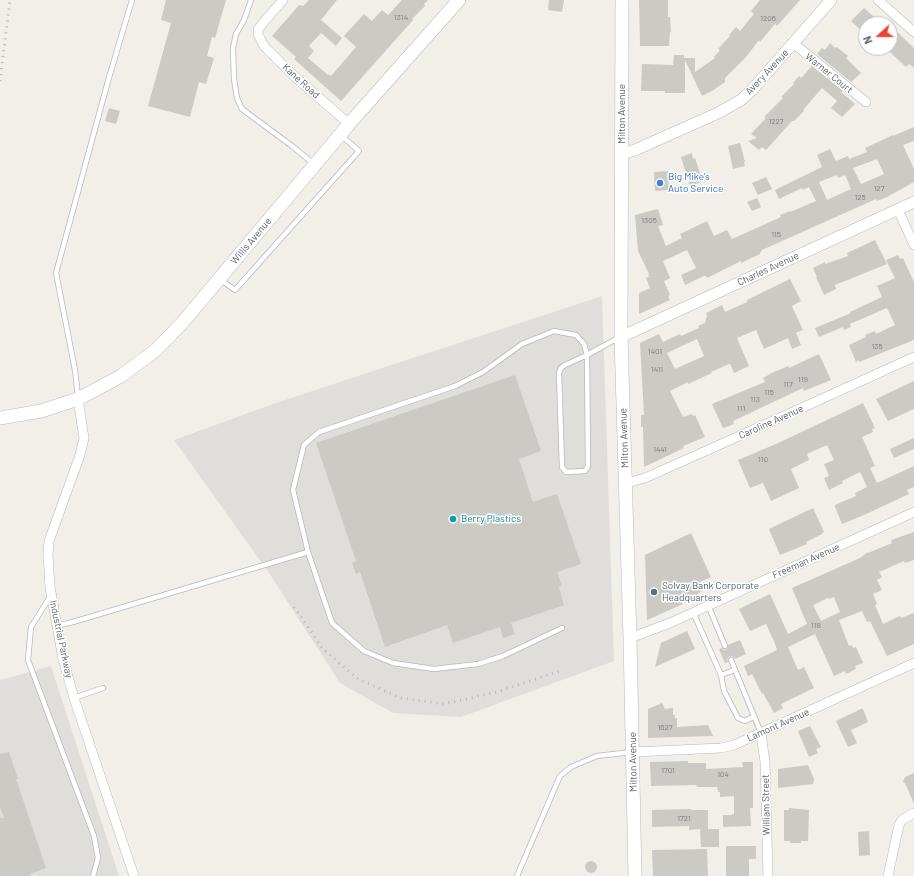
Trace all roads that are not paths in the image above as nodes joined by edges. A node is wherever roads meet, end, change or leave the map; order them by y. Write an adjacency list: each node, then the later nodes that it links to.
1 (132, 0): 22 (lane)
2 (251, 0): 14 (lane)
3 (283, 0): 11 (street, Kane Road)
4 (459, 0): 11 (main road, Willis Avenue)
5 (622, 0): 13 (main road, Milton Avenue)
6 (878, 0): 8 (street)
7 (826, 2): 9 (street, Avery Avenue)
8 (914, 32)
9 (793, 43): 10 (street, Warner Court); 13 (street, Avery Avenue)
10 (866, 102)
11 (349, 124): 12 (main road, Willis Avenue)
12 (340, 135): 14 (main road, Willis Avenue); 18 (lane)
13 (622, 154): 19 (main road, Milton Avenue)
14 (315, 165): 18 (main road, Willis Avenue)
15 (914, 202): 16 (street, Charles Avenue)
16 (898, 210): 17 (street); 19 (street, Charles Avenue)
17 (914, 245)
18 (219, 279): 22 (main road, Willis Avenue)
19 (621, 337): 20 (lane); 24 (main road, Milton Avenue)
20 (587, 355): 20 (lane); 26 (lane)
21 (914, 357): 24 (street, Caroline Avenue)
22 (78, 399): 23 (main road, Willis Avenue); 27 (street, Industrial Parkway)
23 (0, 418)
24 (626, 483): 32 (main road, Milton Avenue)
25 (914, 512): 28 (street, Freeman Avenue)
26 (308, 552): 30 (lane); 31 (lane)
27 (51, 596): 30 (street, Industrial Parkway); 45 (lane)
28 (708, 605): 29 (street, Freeman Avenue); 33 (lane)
29 (693, 612): 32 (street, Freeman Avenue); 37 (lane)
30 (56, 626): 39 (street, Industrial Parkway)
31 (562, 628)
32 (630, 638): 42 (main road, Milton Avenue)
33 (725, 646)
34 (731, 660): 36 (lane)
35 (914, 663): 41 (street, Lamont Avenue)
36 (735, 670): 37 (lane); 40 (lane)
37 (721, 675): 40 (lane)
38 (103, 688): 39 (lane)
39 (74, 698): 46 (street, Industrial Parkway)
40 (753, 717): 41 (lane)
41 (761, 734): 42 (street, Lamont Avenue); 49 (street, William Street)
42 (632, 752): 47 (lane); 48 (main road, Milton Avenue)
43 (914, 814): 44 (street)
44 (889, 875)
45 (93, 876)
46 (134, 876)
47 (517, 876)
48 (636, 876)
49 (768, 876)

